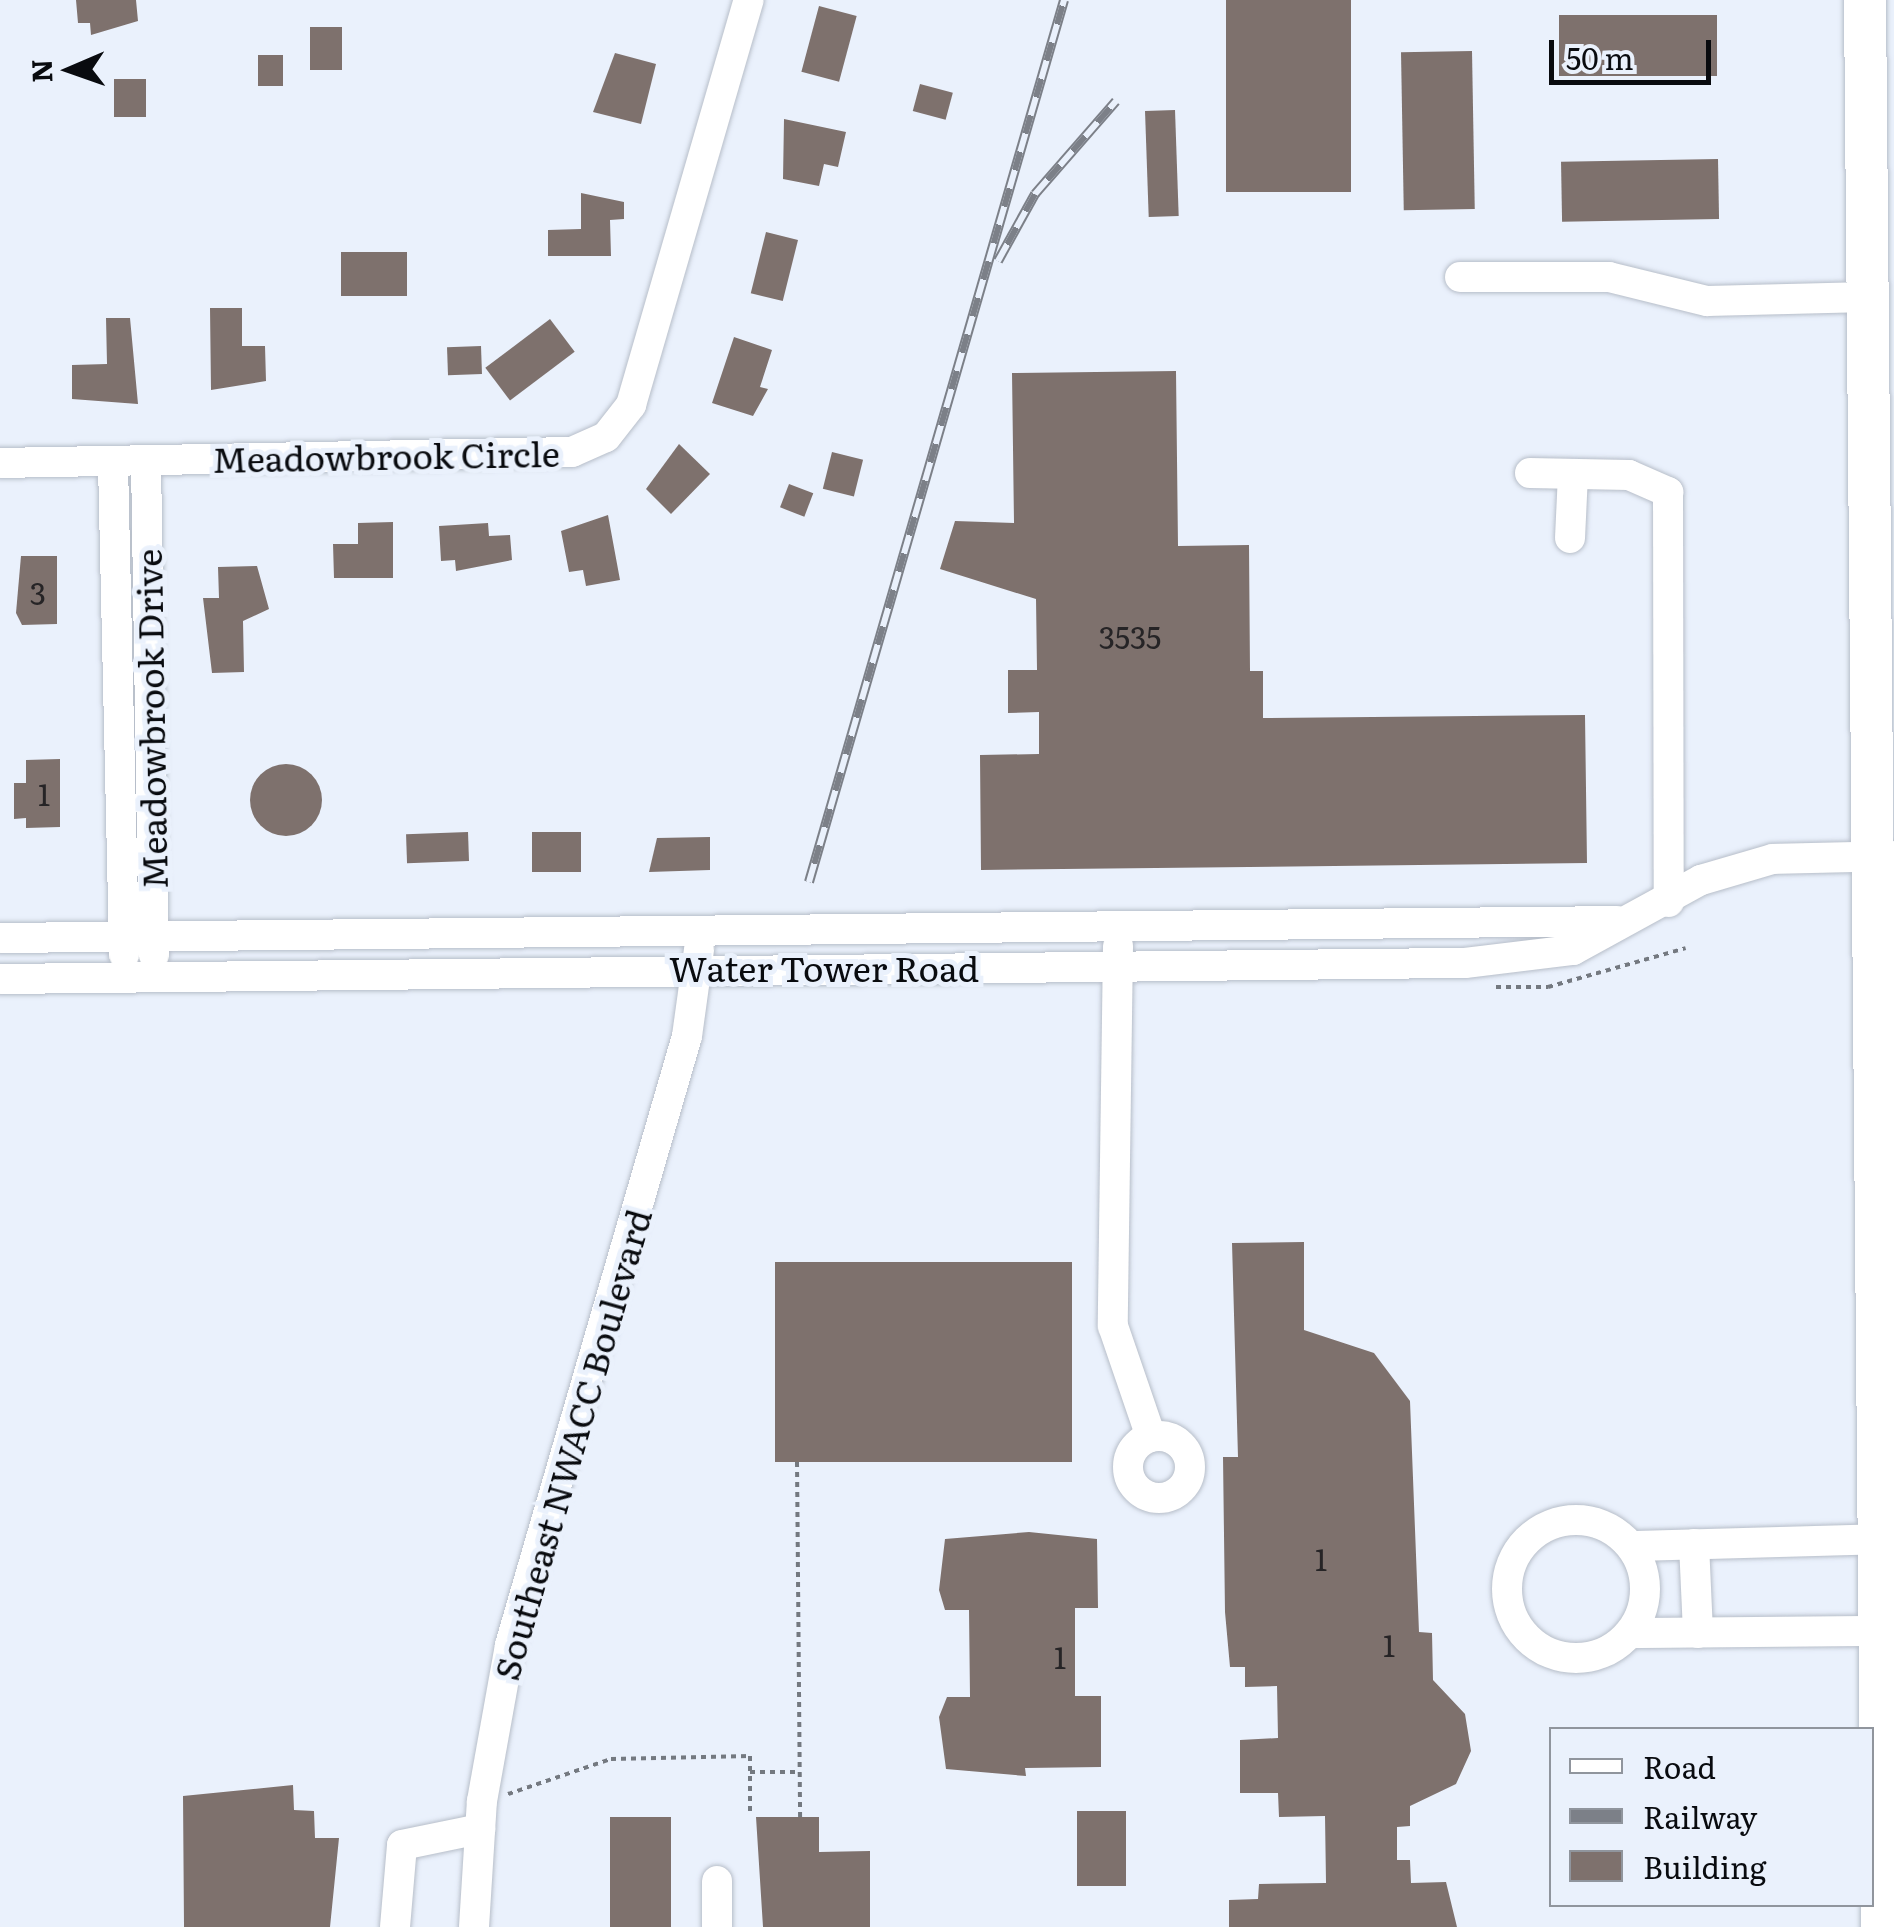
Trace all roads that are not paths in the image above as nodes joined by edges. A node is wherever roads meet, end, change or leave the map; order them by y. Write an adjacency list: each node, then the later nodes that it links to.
1 (750, 0): 5 (street, Meadowbrook Circle)
2 (1865, 0): 4 (highway)
3 (1460, 276): 4 (street)
4 (1868, 297): 11 (highway)
5 (146, 461): 7 (street, Meadowbrook Circle); 16 (street, Meadowbrook Drive)
6 (0, 463): 7 (street, Meadowbrook Circle)
7 (112, 463): 17 (street, Meadowbrook Drive)
8 (1530, 474): 9 (street)
9 (1573, 474): 10 (street); 12 (street)
10 (1570, 538)
11 (1886, 857): 12 (street, Water Tower Road); 23 (highway)
12 (1669, 902): 13 (street, Water Tower Road)
13 (1641, 919): 14 (street, Water Tower Road); 19 (street, Water Tower Road)
14 (1119, 926): 15 (street, Water Tower Road); 19 (street)
15 (702, 931): 16 (street, Water Tower Road); 20 (street, Southeast NWACC Boulevard)
16 (154, 936): 17 (street, Water Tower Road); 21 (street, Meadowbrook Drive)
17 (123, 937): 18 (street, Water Tower Road); 21 (street, Meadowbrook Drive)
18 (0, 938)
19 (1117, 966): 20 (street, Water Tower Road); 24 (street)
20 (696, 967): 21 (street, Water Tower Road); 31 (street, Southeast NWACC Boulevard)
21 (139, 978): 22 (street, Water Tower Road)
22 (0, 979)
23 (1887, 1322): 25 (highway)
24 (1151, 1437)
25 (1881, 1539): 26 (street); 28 (highway)
26 (1694, 1544): 27 (street); 29 (street)
27 (1633, 1546): 30 (street); 30 (street)
28 (1878, 1631): 29 (street); 36 (highway)
29 (1698, 1632): 30 (street)
30 (1630, 1633)
31 (480, 1829): 33 (street); 34 (street, Southeast NWACC Boulevard)
32 (716, 1881): 35 (street)
33 (396, 1927)
34 (474, 1927)
35 (717, 1927)
36 (1882, 1927)

